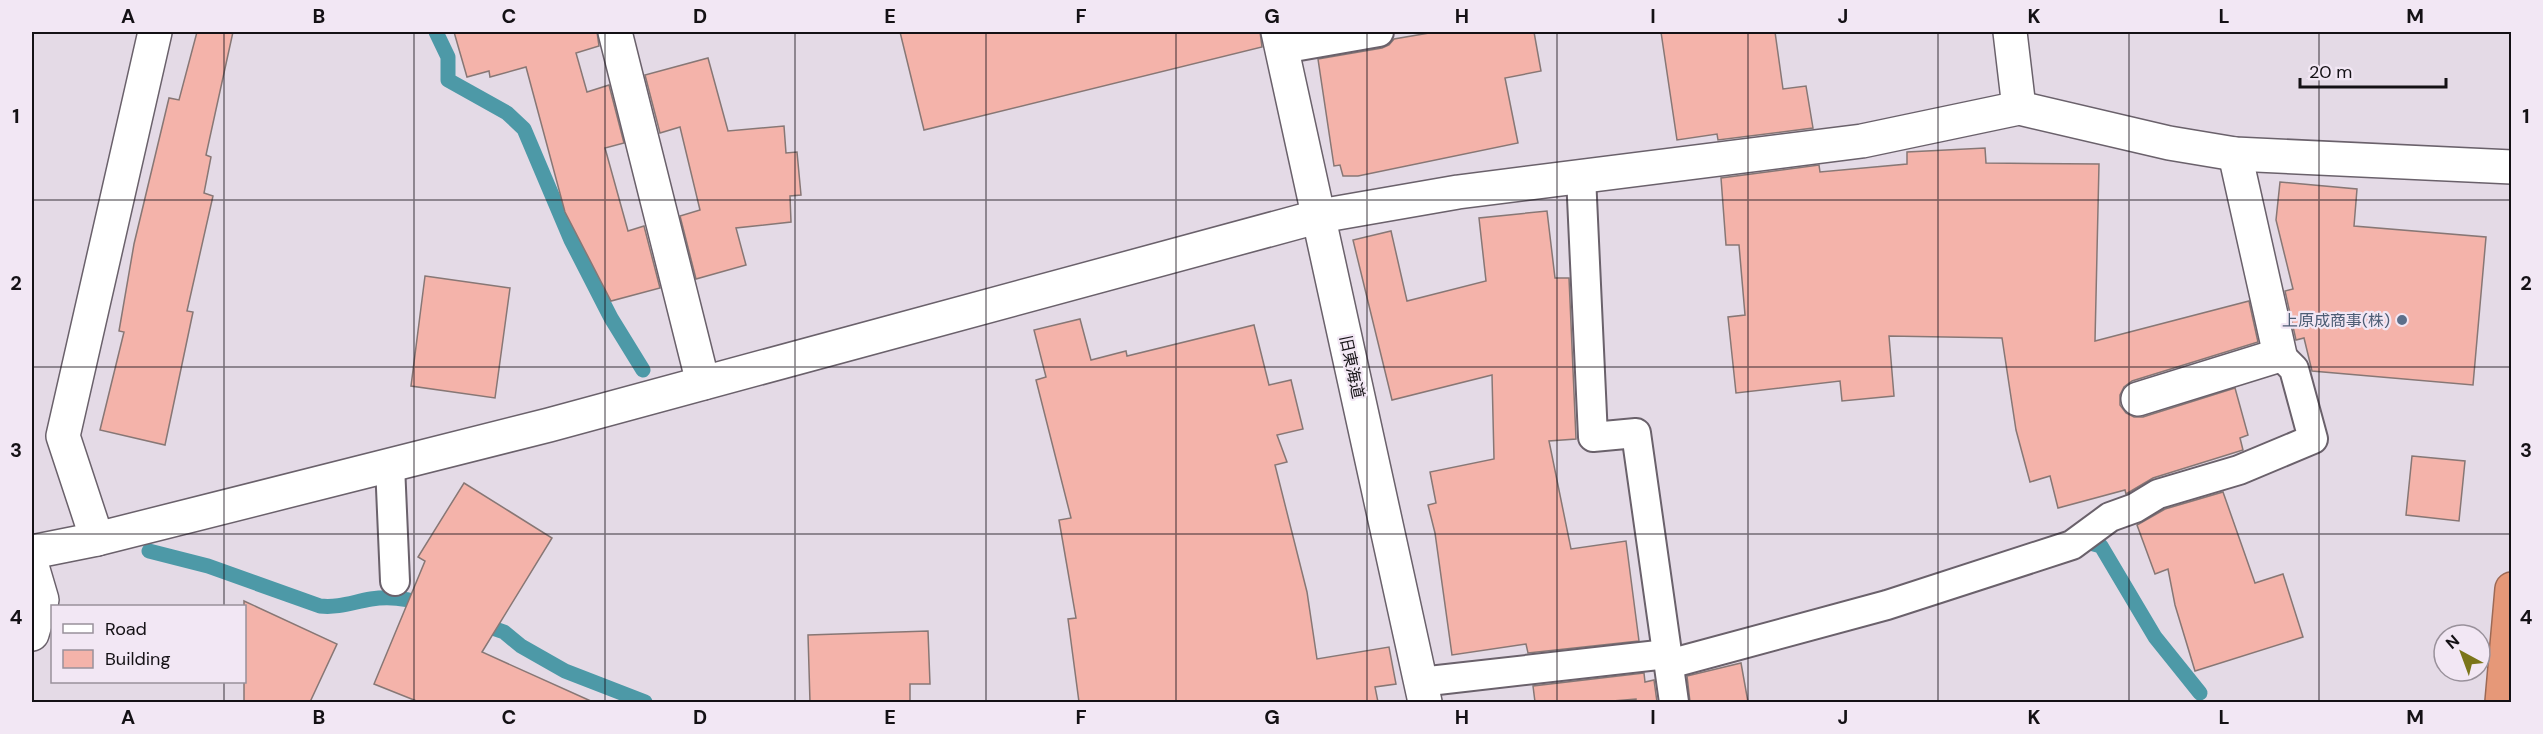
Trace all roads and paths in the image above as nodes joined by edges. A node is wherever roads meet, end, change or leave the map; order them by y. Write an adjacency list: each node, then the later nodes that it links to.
1 (155, 32): 15 (street)
2 (615, 32): 12 (street)
3 (1379, 32): 5 (lane)
4 (2010, 32): 6 (street)
5 (1280, 40): 10 (street, 旧東海道)
6 (2019, 108): 7 (street); 9 (street)
7 (2235, 154): 8 (street); 11 (street)
8 (2511, 167)
9 (1581, 176): 10 (street); 21 (lane)
10 (1320, 216): 12 (street); 22 (street, 旧東海道)
11 (2280, 355): 13 (street); 21 (lane)
12 (703, 382): 14 (street)
13 (2138, 399)
14 (390, 465): 15 (street); 18 (lane)
15 (97, 539): 16 (street)
16 (32, 552)
17 (32, 566): 20 (street)
18 (395, 580)
19 (2511, 589): 24 (highway)
20 (32, 634)
21 (1668, 659): 22 (lane); 23 (lane)
22 (1422, 692)
23 (1674, 702)
24 (2502, 702)

